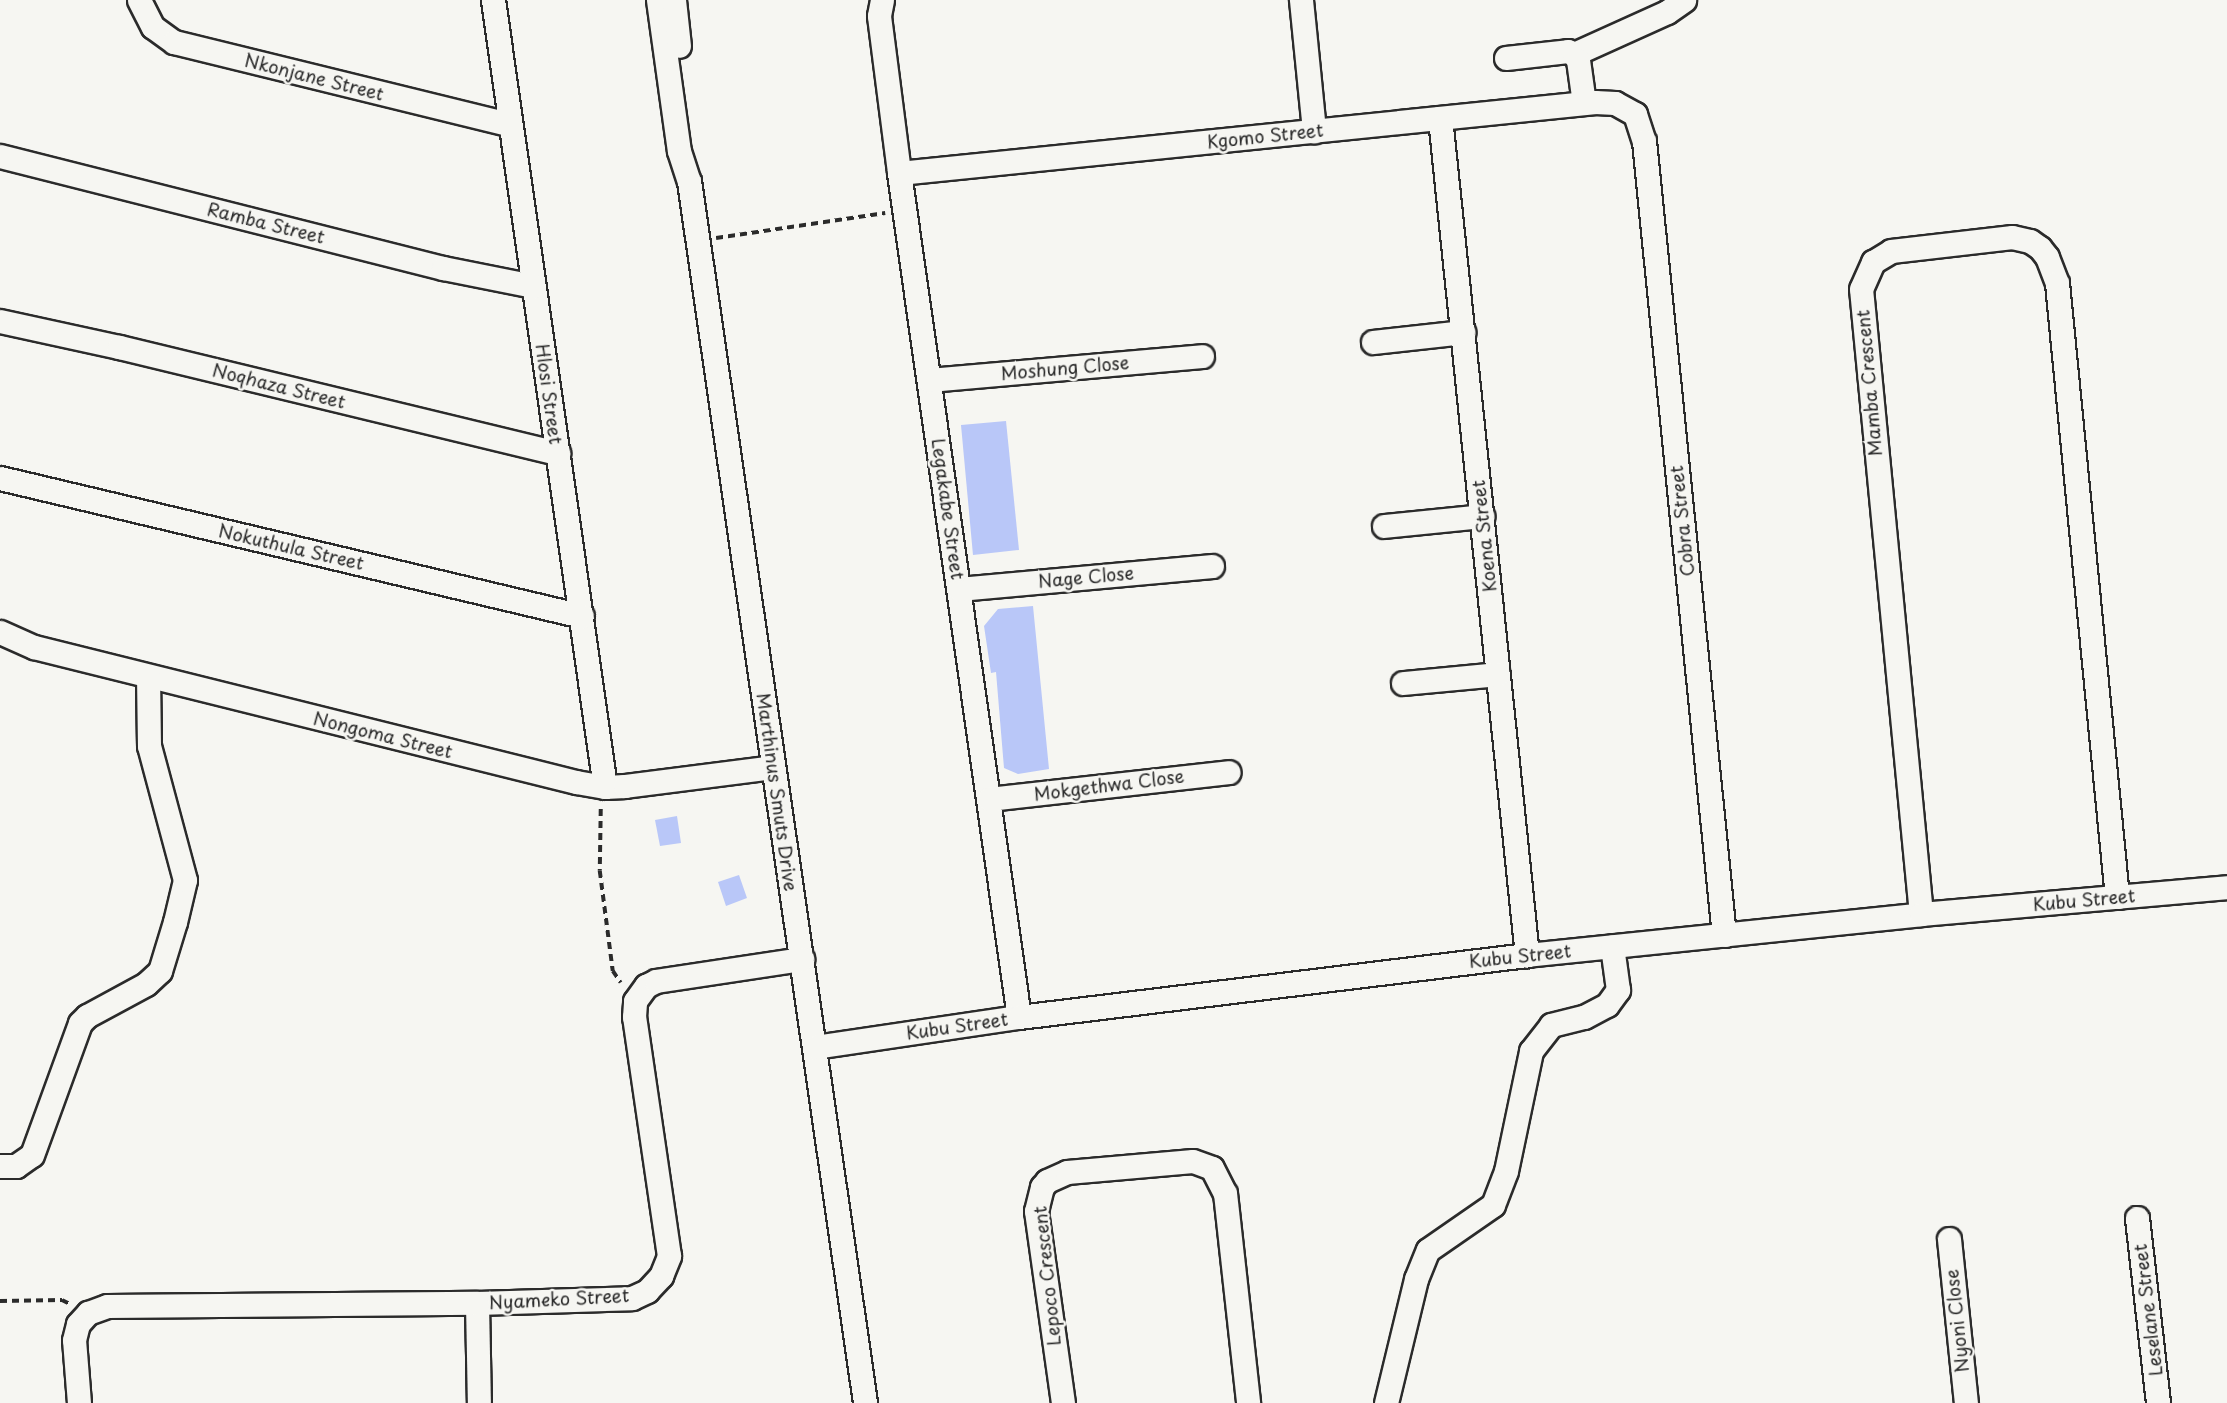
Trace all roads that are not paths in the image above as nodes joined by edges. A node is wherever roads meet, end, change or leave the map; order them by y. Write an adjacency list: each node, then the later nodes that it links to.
1 (139, 0): 13 (street, Nkonjane Street)
2 (493, 0): 13 (street, Hlosi Street)
3 (658, 0): 17 (street, Marthinus Smuts Drive)
4 (674, 0): 17 (street, Marthinus Smuts Drive)
5 (882, 0): 16 (street, Legakabe Street)
6 (1301, 0): 14 (street)
7 (1684, 0): 8 (street)
8 (1574, 54): 9 (street); 10 (street)
9 (1506, 58)
10 (1584, 103): 11 (street, Kgomo Street); 12 (street, Kgomo Street)
11 (1630, 110): 42 (street, Cobra Street)
12 (1440, 118): 14 (street, Kgomo Street); 20 (street, Koena Street)
13 (509, 124): 18 (street, Hlosi Street)
14 (1314, 131): 16 (street, Kgomo Street)
15 (0, 156): 18 (street, Ramba Street)
16 (899, 173): 23 (street, Legakabe Street)
17 (689, 181): 35 (street, Marthinus Smuts Drive)
18 (533, 286): 24 (street, Hlosi Street)
19 (0, 321): 24 (street, Noqhaza Street)
20 (1463, 332): 21 (street); 26 (street, Koena Street)
21 (1373, 342)
22 (1202, 356): 23 (street, Moshung Close)
23 (929, 380): 29 (street, Legakabe Street)
24 (558, 453): 30 (street, Hlosi Street)
25 (0, 478): 30 (street, Nokuthula Street)
26 (1482, 516): 27 (street); 32 (street, Koena Street)
27 (1384, 527)
28 (1212, 566): 29 (street, Nage Close)
29 (960, 589): 38 (street, Legakabe Street)
30 (582, 616): 37 (street, Hlosi Street)
31 (0, 632): 33 (street, Nongoma Street)
32 (1498, 674): 34 (street); 44 (street, Koena Street)
33 (148, 676): 37 (street, Nongoma Street); 48 (street)
34 (1403, 682)
35 (773, 767): 37 (street, Nongoma Street); 45 (street, Marthinus Smuts Drive)
36 (1228, 772): 38 (street, Mokgethwa Close)
37 (603, 787)
38 (989, 799): 46 (street, Legakabe Street)
39 (2227, 887): 40 (street, Kubu Street)
40 (2118, 897): 41 (street, Kubu Street); 41 (street, Mamba Crescent)
41 (1921, 914): 42 (street, Kubu Street)
42 (1724, 935): 43 (street, Kubu Street)
43 (1612, 947): 44 (street, Kubu Street); 57 (street)
44 (1527, 955): 46 (street, Kubu Street)
45 (802, 959): 47 (street, Marthinus Smuts Drive); 51 (street, Nyameko Street)
46 (1019, 1017): 47 (street, Kubu Street)
47 (815, 1047): 54 (street, Marthinus Smuts Drive)
48 (0, 1166)
49 (2137, 1218): 59 (street, Leselane Street)
50 (1948, 1239): 58 (street, Nyoni Close)
51 (477, 1303): 52 (street, Nyameko Street); 53 (street)
52 (79, 1403)
53 (479, 1403)
54 (865, 1403)
55 (1063, 1403): 56 (street, Lepoco Crescent)
56 (1248, 1403)
57 (1386, 1403)
58 (1966, 1403)
59 (2158, 1403)

